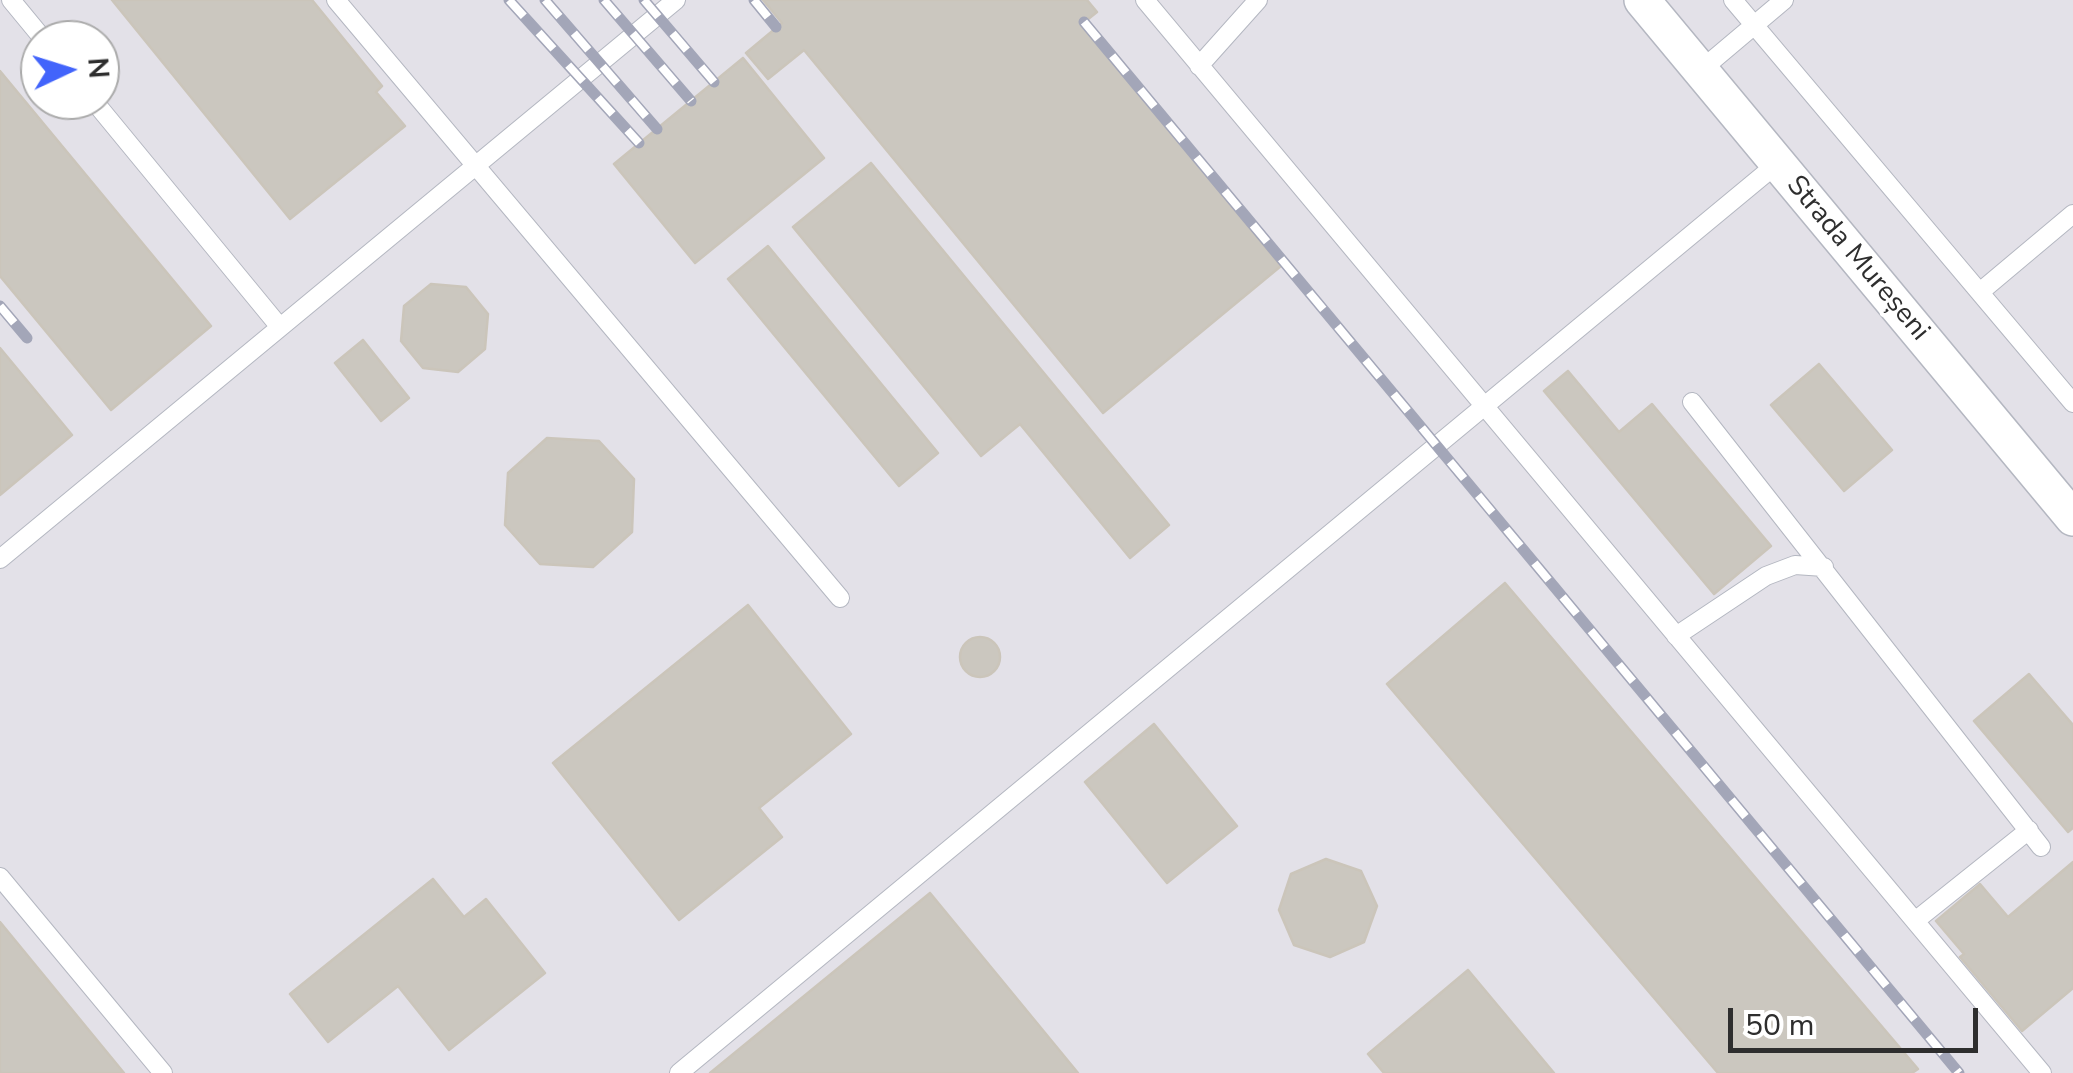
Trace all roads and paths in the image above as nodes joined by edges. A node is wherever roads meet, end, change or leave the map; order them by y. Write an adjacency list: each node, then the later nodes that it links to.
1 (11, 0): 9 (lane)
2 (336, 0): 15 (lane)
3 (676, 0): 15 (lane)
4 (1145, 0): 11 (lane)
5 (1258, 0): 11 (lane)
6 (1642, 0): 12 (street, Strada Mureșeni)
7 (1732, 0): 10 (lane)
8 (1784, 0): 10 (lane)
9 (28, 20)
10 (1753, 24): 12 (lane); 17 (lane)
11 (1200, 66): 21 (lane)
12 (1701, 70): 14 (street, Strada Mureșeni)
13 (109, 120): 18 (lane)
14 (1778, 164): 21 (lane); 22 (street, Strada Mureșeni)
15 (474, 166): 18 (lane); 25 (lane)
16 (2073, 214): 17 (lane)
17 (1980, 292): 20 (lane)
18 (279, 326): 23 (lane)
19 (1692, 402): 24 (lane)
20 (2073, 403)
21 (1484, 407): 26 (lane); 32 (lane)
22 (2073, 518)
23 (0, 559)
24 (1824, 566): 26 (lane); 27 (lane)
25 (840, 598)
26 (1676, 636): 30 (lane)
27 (2028, 830): 28 (lane); 30 (lane)
28 (2042, 846)
29 (0, 877): 31 (lane)
30 (1914, 921): 33 (lane)
31 (163, 1073)
32 (679, 1073)
33 (2042, 1073)

